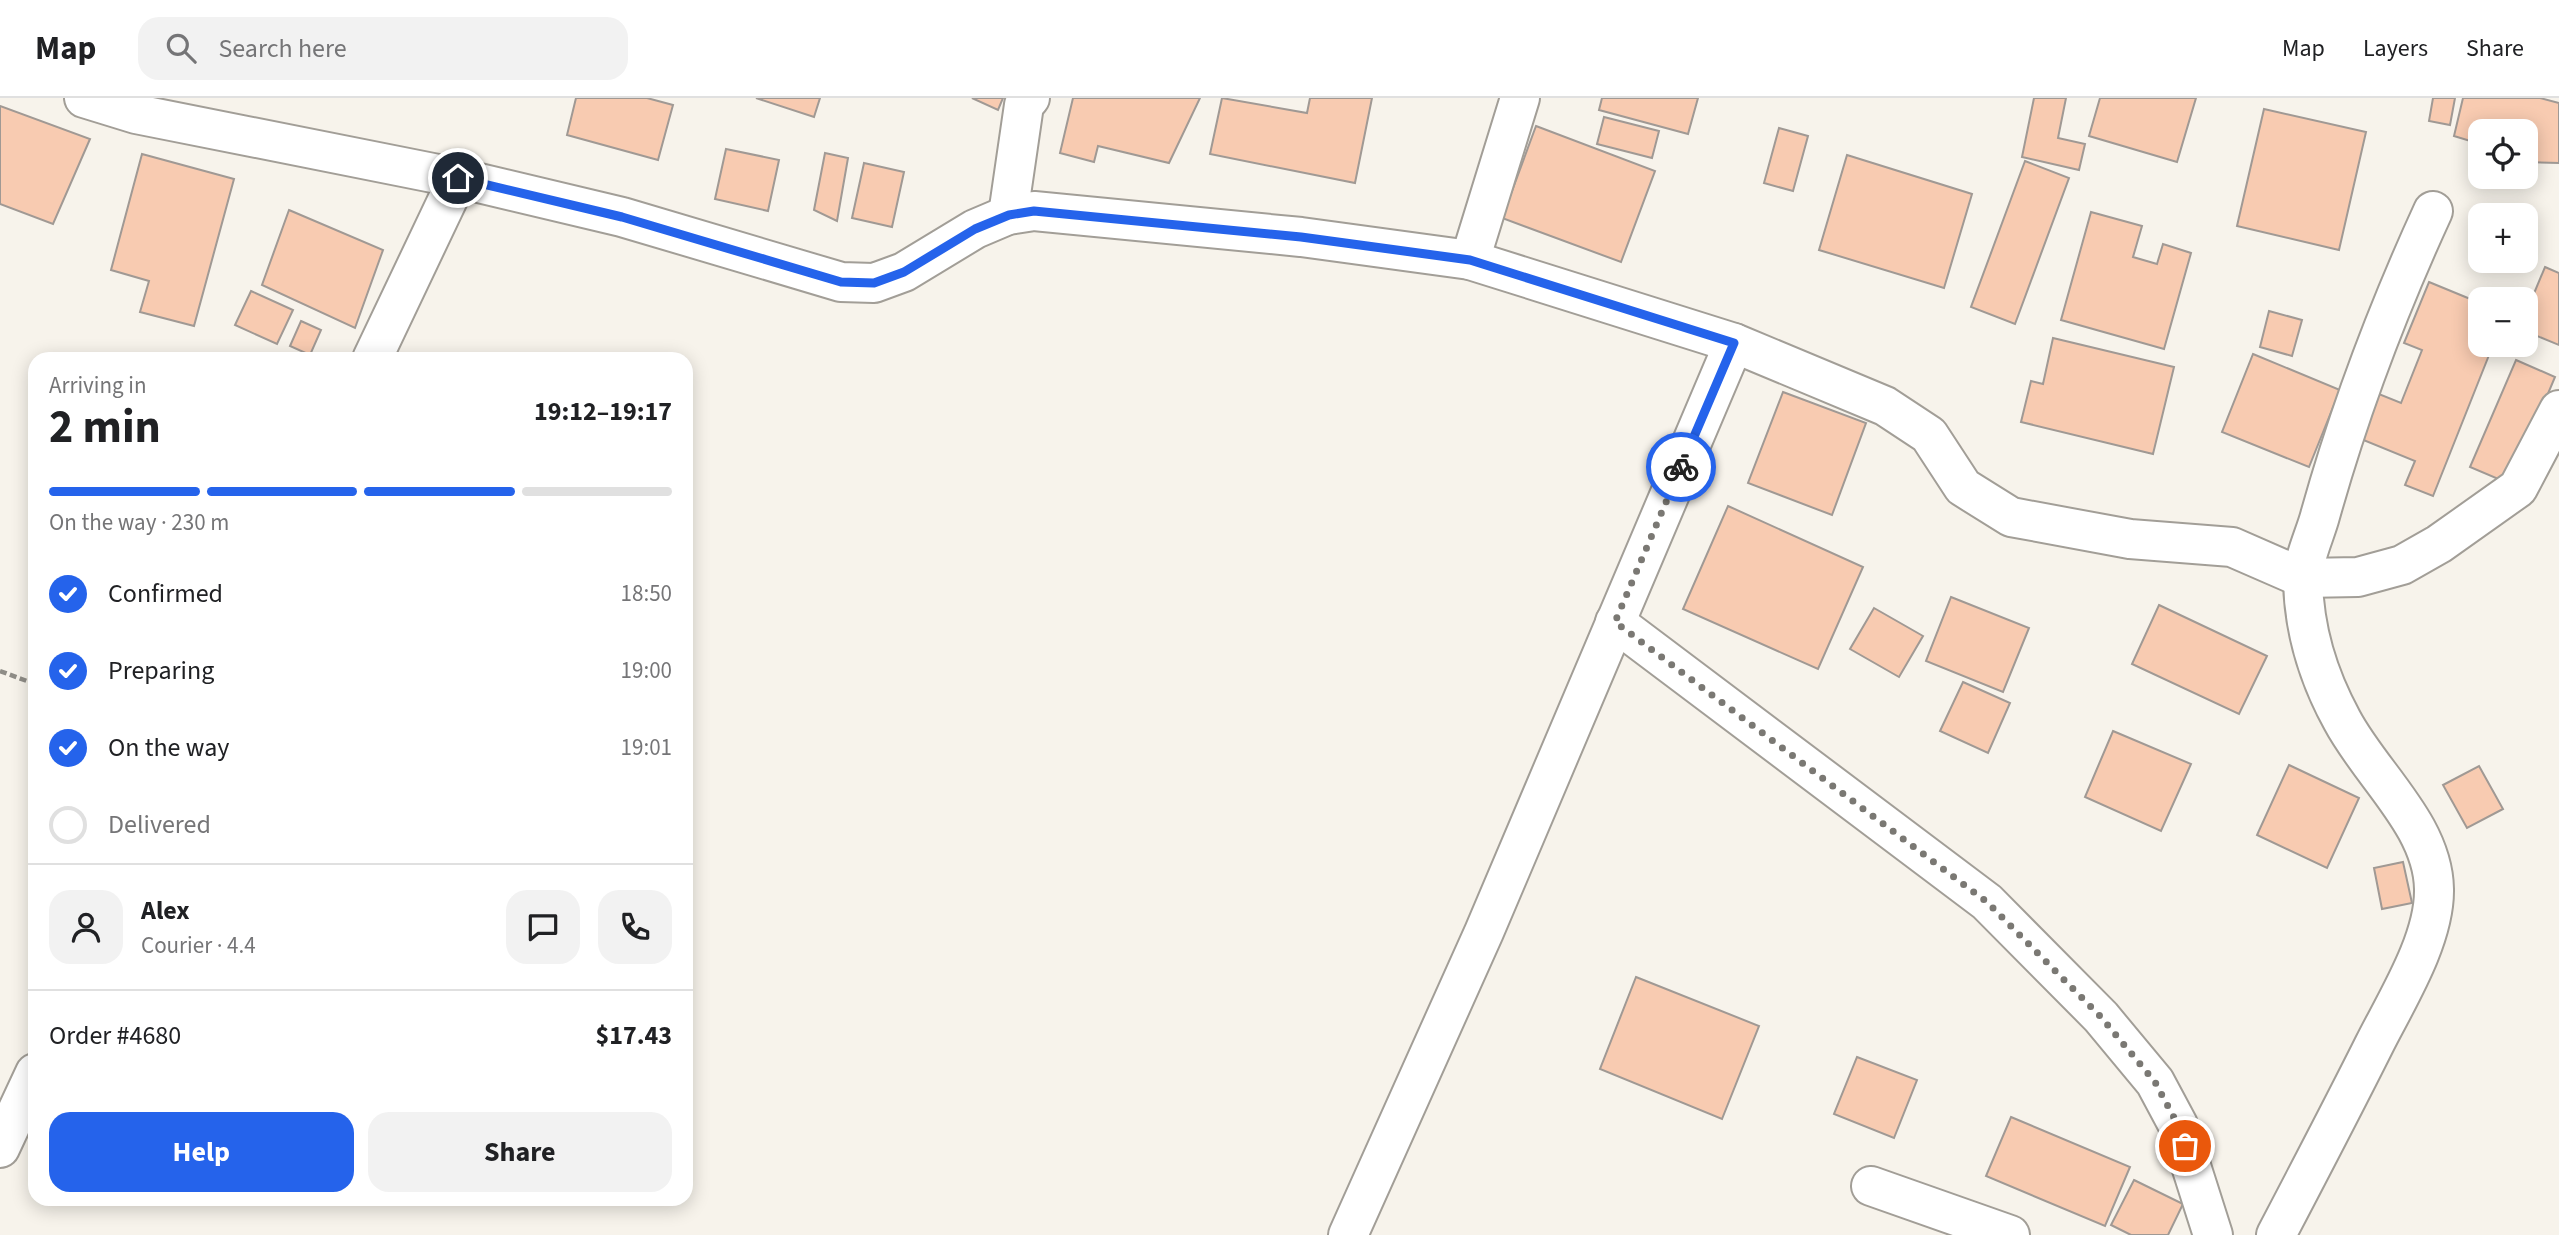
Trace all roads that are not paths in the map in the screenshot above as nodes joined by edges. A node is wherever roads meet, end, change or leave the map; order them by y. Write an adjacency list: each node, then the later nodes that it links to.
1 (84, 98): 4 (street)
2 (1030, 98): 6 (street)
3 (1520, 98): 7 (street)
4 (458, 178): 6 (street); 9 (street)
5 (2433, 211): 11 (street)
6 (1009, 215): 7 (street)
7 (1470, 260): 8 (street)
8 (1734, 343): 11 (street); 12 (street)
9 (375, 352)
10 (2559, 410): 11 (street)
11 (2303, 578): 19 (street)
12 (1615, 622): 16 (street); 18 (street)
13 (28, 1088): 14 (street)
14 (0, 1147)
15 (1871, 1186): 17 (street)
16 (1348, 1235)
17 (2010, 1235)
18 (2213, 1235)
19 (2276, 1235)

